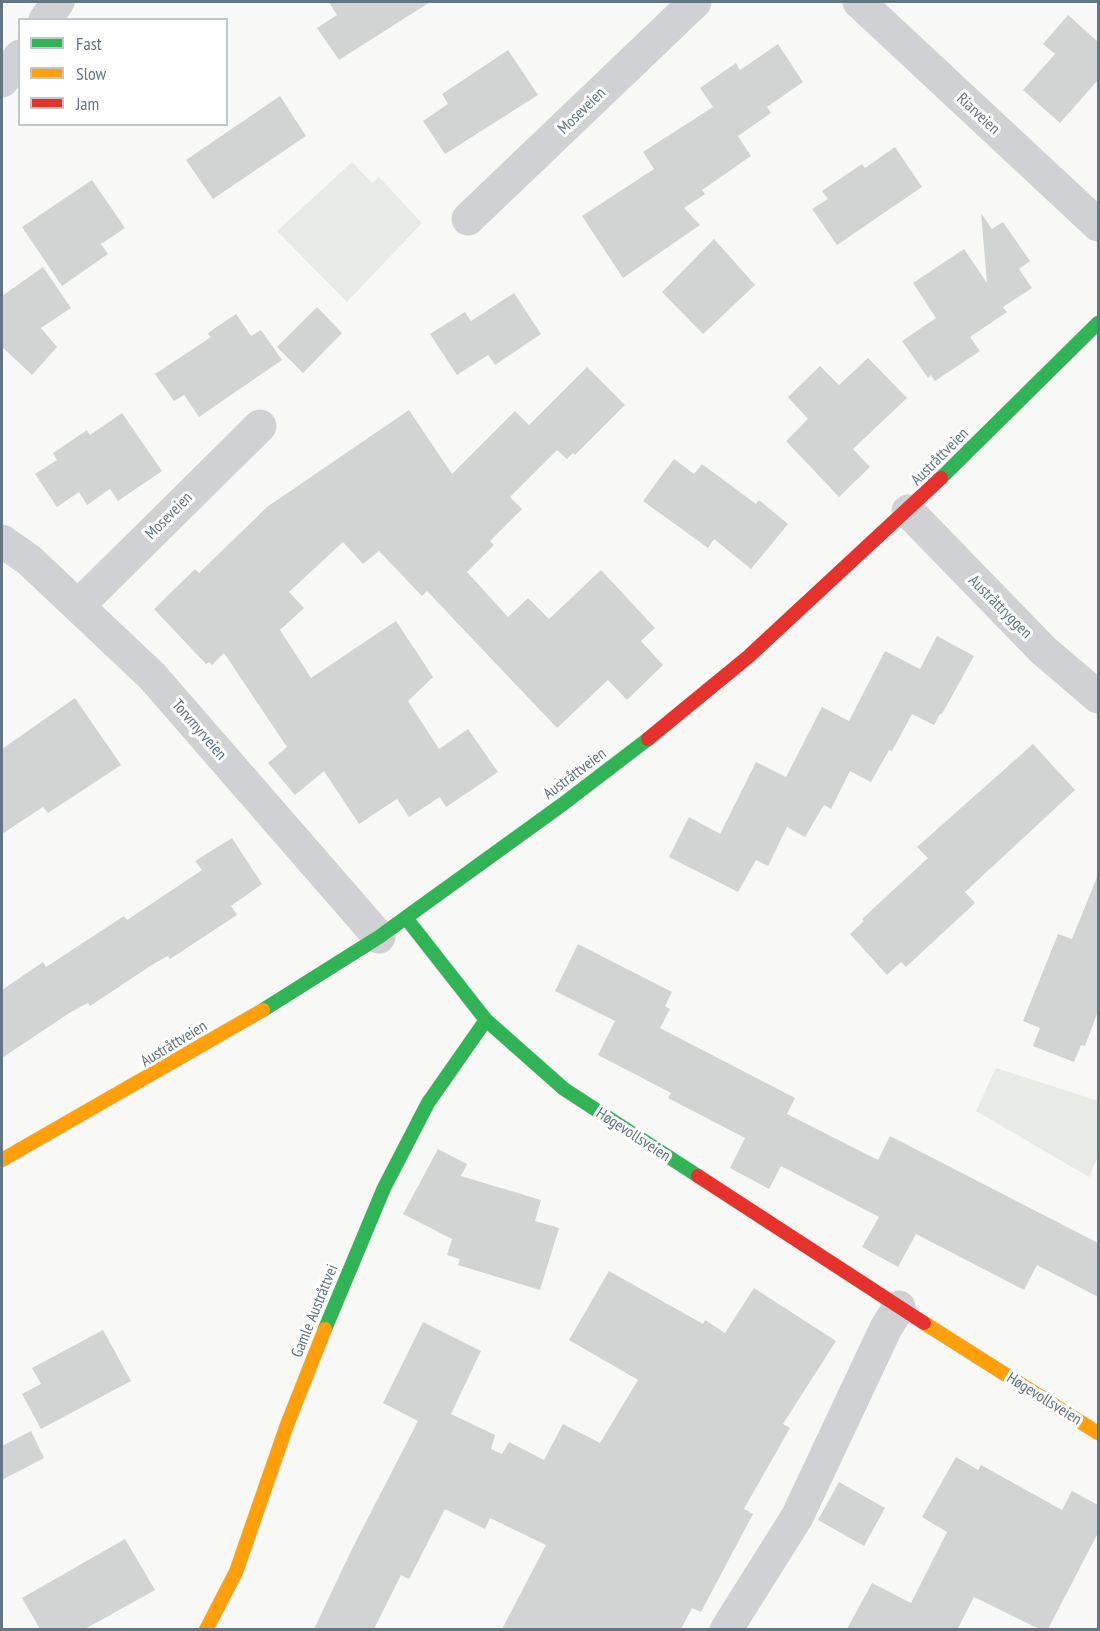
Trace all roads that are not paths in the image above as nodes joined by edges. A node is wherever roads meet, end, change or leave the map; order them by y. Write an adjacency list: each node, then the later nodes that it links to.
1 (58, 2): 4 (street)
2 (695, 2): 7 (street, Moseveien)
3 (859, 2): 8 (street, Riarveien)
4 (46, 18)
5 (18, 59): 6 (street)
6 (2, 81)
7 (468, 219)
8 (1098, 225)
9 (1098, 323): 11 (street, Austråttveien)
10 (260, 426): 13 (street, Moseveien)
11 (908, 511): 14 (street, Austråttryggen); 15 (street, Austråttveien)
12 (2, 541): 13 (street, Torvmyrveien)
13 (79, 605): 16 (street, Torvmyrveien)
14 (1098, 697)
15 (406, 918): 16 (street, Austråttveien); 17 (street, Høgevollsveien)
16 (379, 936): 18 (street, Austråttveien)
17 (486, 1020): 19 (street, Høgevollsveien); 21 (street, Gamle Austråttvei)
18 (2, 1160)
19 (899, 1307): 20 (street, Høgevollsveien); 22 (street)
20 (1098, 1433)
21 (206, 1629)
22 (726, 1629)

